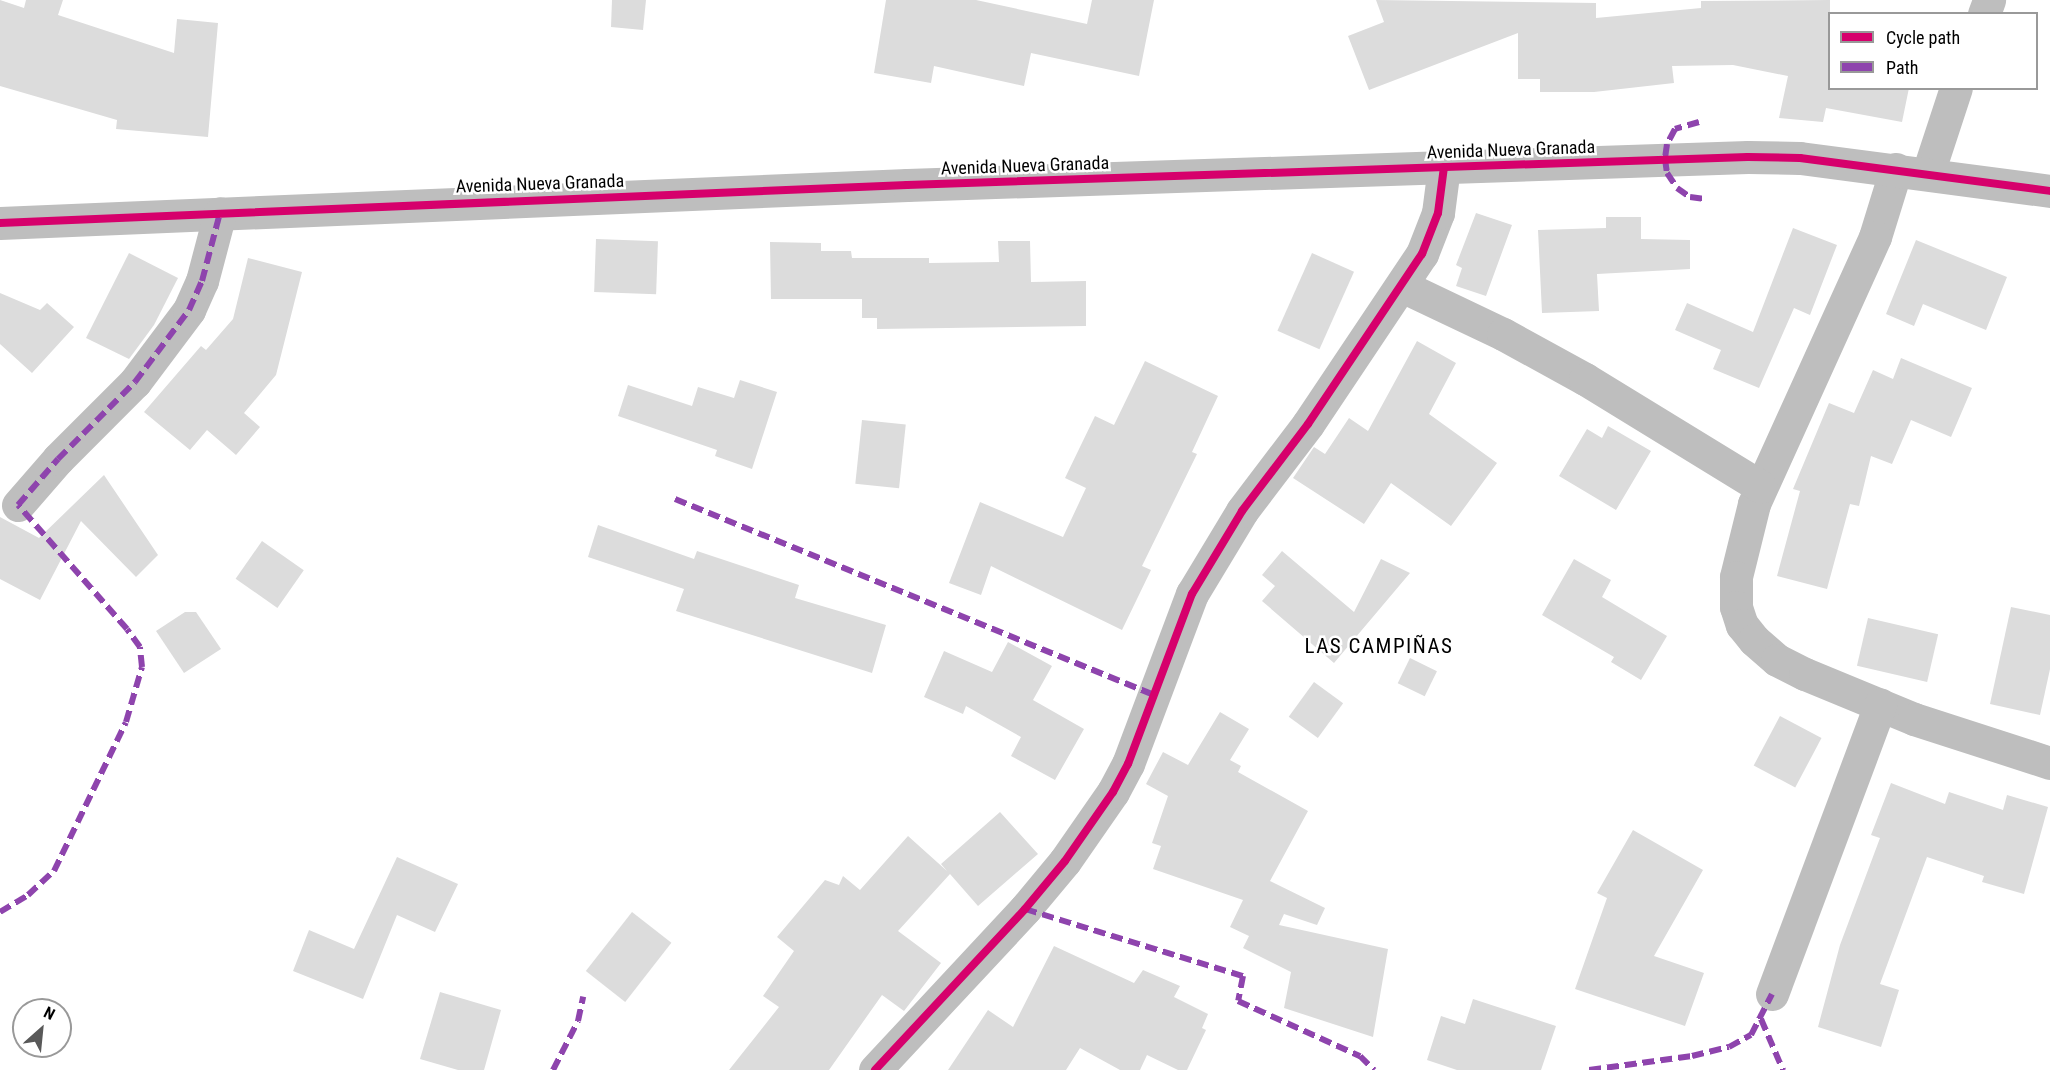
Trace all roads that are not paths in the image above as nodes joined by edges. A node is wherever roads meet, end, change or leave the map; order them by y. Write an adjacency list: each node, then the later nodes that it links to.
1 (1955, 90): 3 (street)
2 (1444, 167): 3 (street, Avenida Nueva Granada); 5 (street, Avenida Nueva Granada); 7 (street)
3 (1912, 171): 4 (street, Avenida Nueva Granada); 8 (street)
4 (2050, 191)
5 (220, 213): 6 (street, Avenida Nueva Granada); 9 (street)
6 (0, 223)
7 (1402, 286): 8 (street); 13 (street)
8 (1761, 487): 10 (street)
9 (18, 505)
10 (1880, 705): 11 (street); 12 (street)
11 (2050, 763)
12 (1772, 994)
13 (874, 1070)

